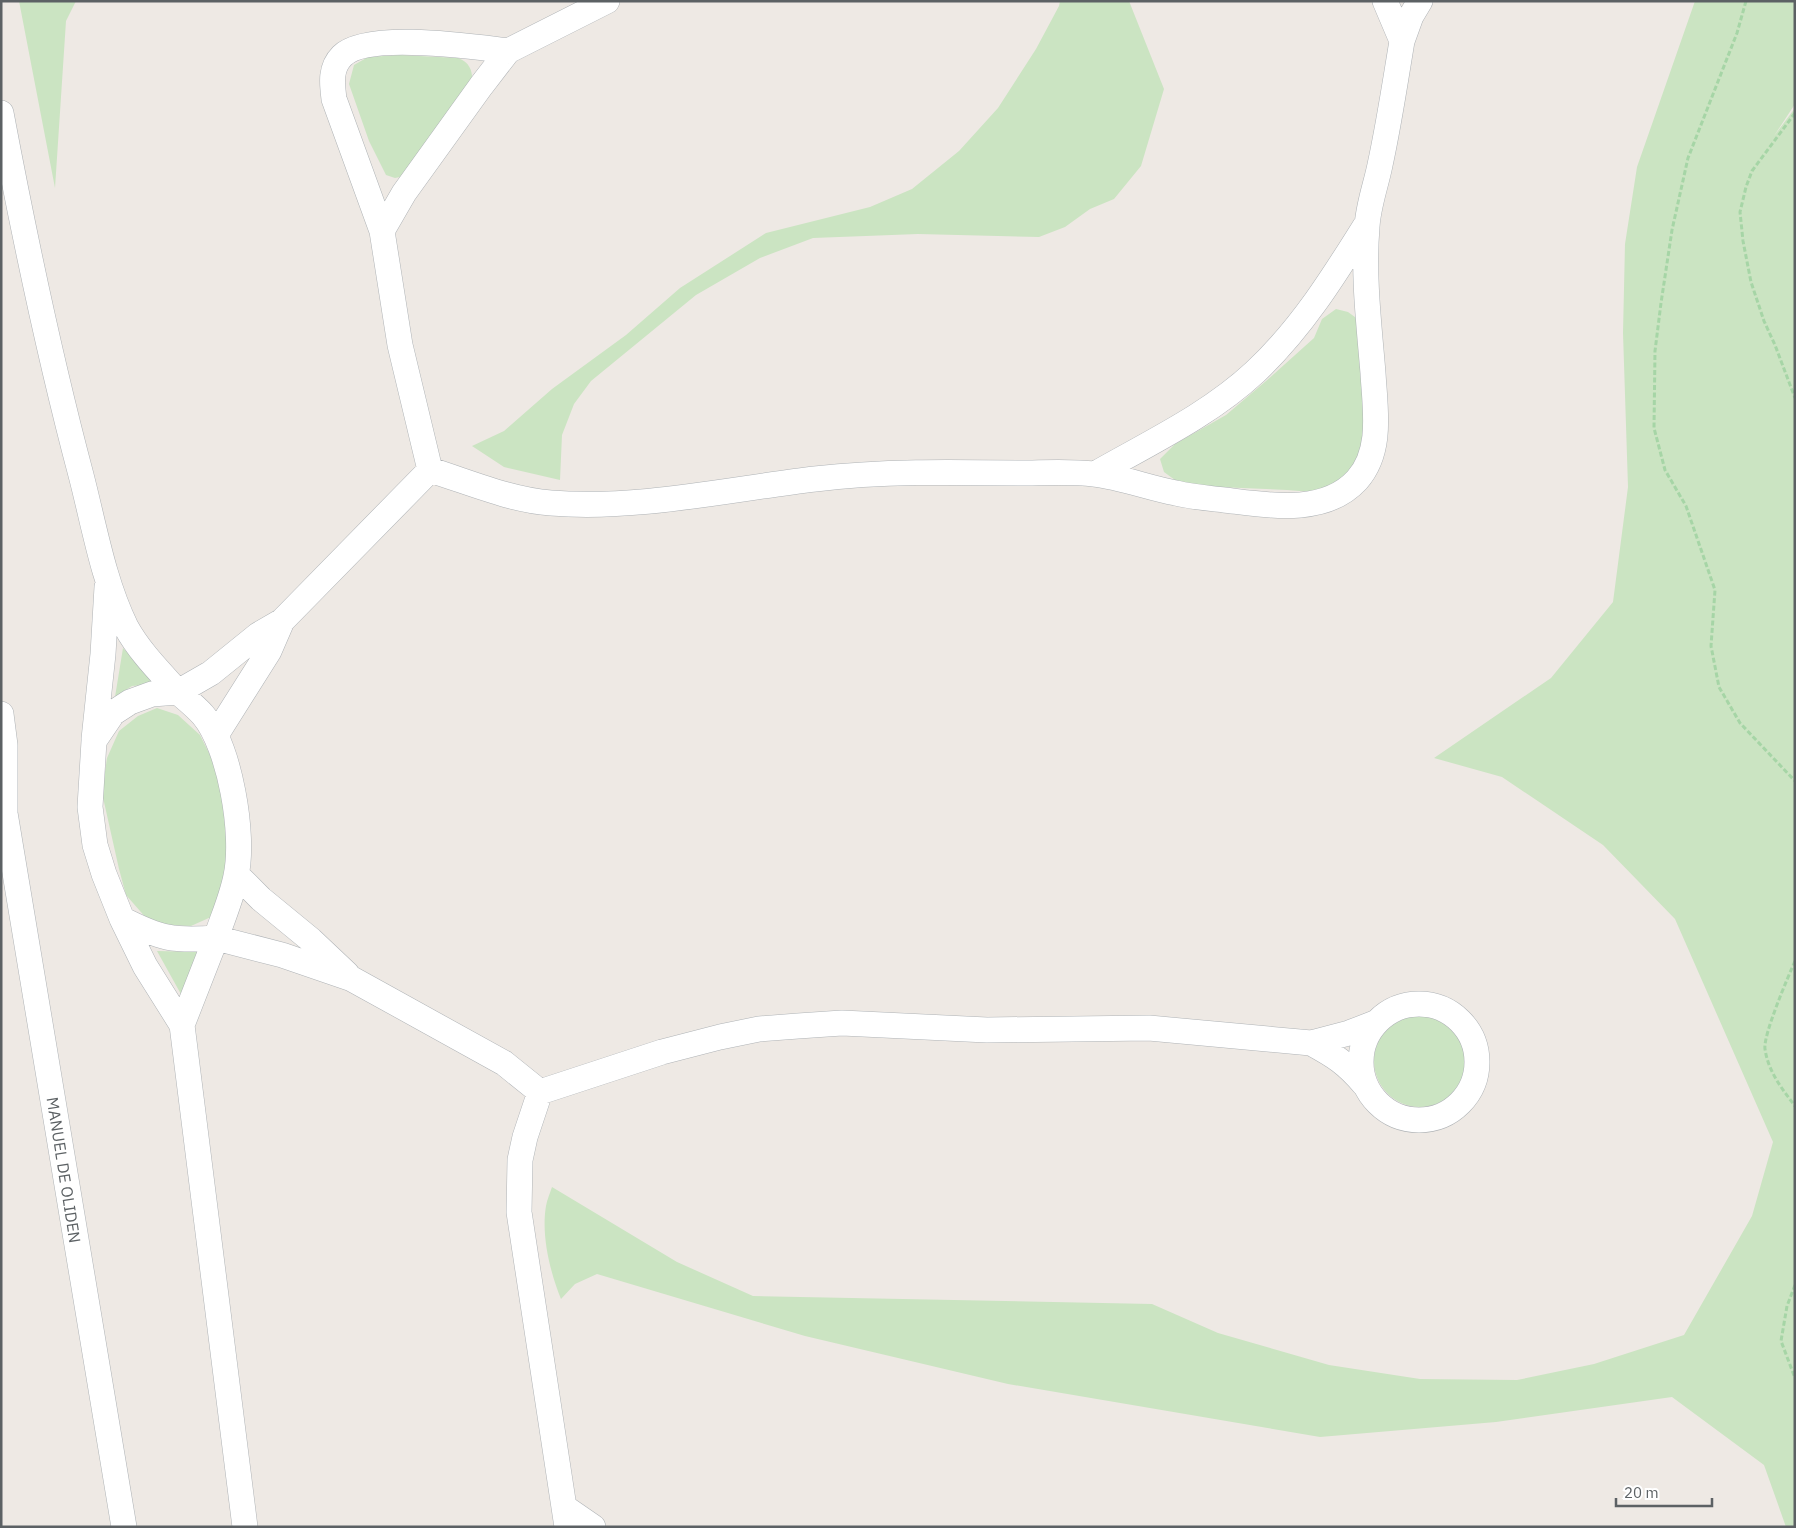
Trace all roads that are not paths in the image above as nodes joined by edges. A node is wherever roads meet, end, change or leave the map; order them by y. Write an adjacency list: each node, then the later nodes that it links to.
1 (607, 1): 5 (street)
2 (1385, 1): 4 (street)
3 (1420, 1): 4 (street)
4 (1402, 41): 7 (street)
5 (508, 51): 8 (street); 8 (street)
6 (1, 113): 11 (street)
7 (1367, 223): 10 (street); 10 (street)
8 (382, 231): 9 (street)
9 (430, 470): 10 (street); 12 (street)
10 (1095, 474)
11 (108, 580): 13 (street); 16 (street)
12 (282, 621): 13 (street); 15 (street)
13 (178, 692): 15 (street); 16 (street)
14 (1, 714): 17 (street, MANUEL DE OLIDEN)
15 (216, 736): 18 (street)
16 (94, 741): 19 (street)
17 (3, 809): 28 (street, MANUEL DE OLIDEN)
18 (237, 875): 20 (street); 21 (street)
19 (122, 919): 20 (street); 23 (street)
20 (216, 938): 21 (street); 23 (street)
21 (352, 979): 26 (street)
22 (1375, 1023): 24 (street); 25 (street); 25 (street)
23 (182, 1025): 29 (street)
24 (1311, 1043): 25 (street); 26 (street)
25 (1364, 1084)
26 (540, 1092): 27 (street)
27 (566, 1517): 30 (street)
28 (124, 1527)
29 (245, 1527)
30 (593, 1527)

